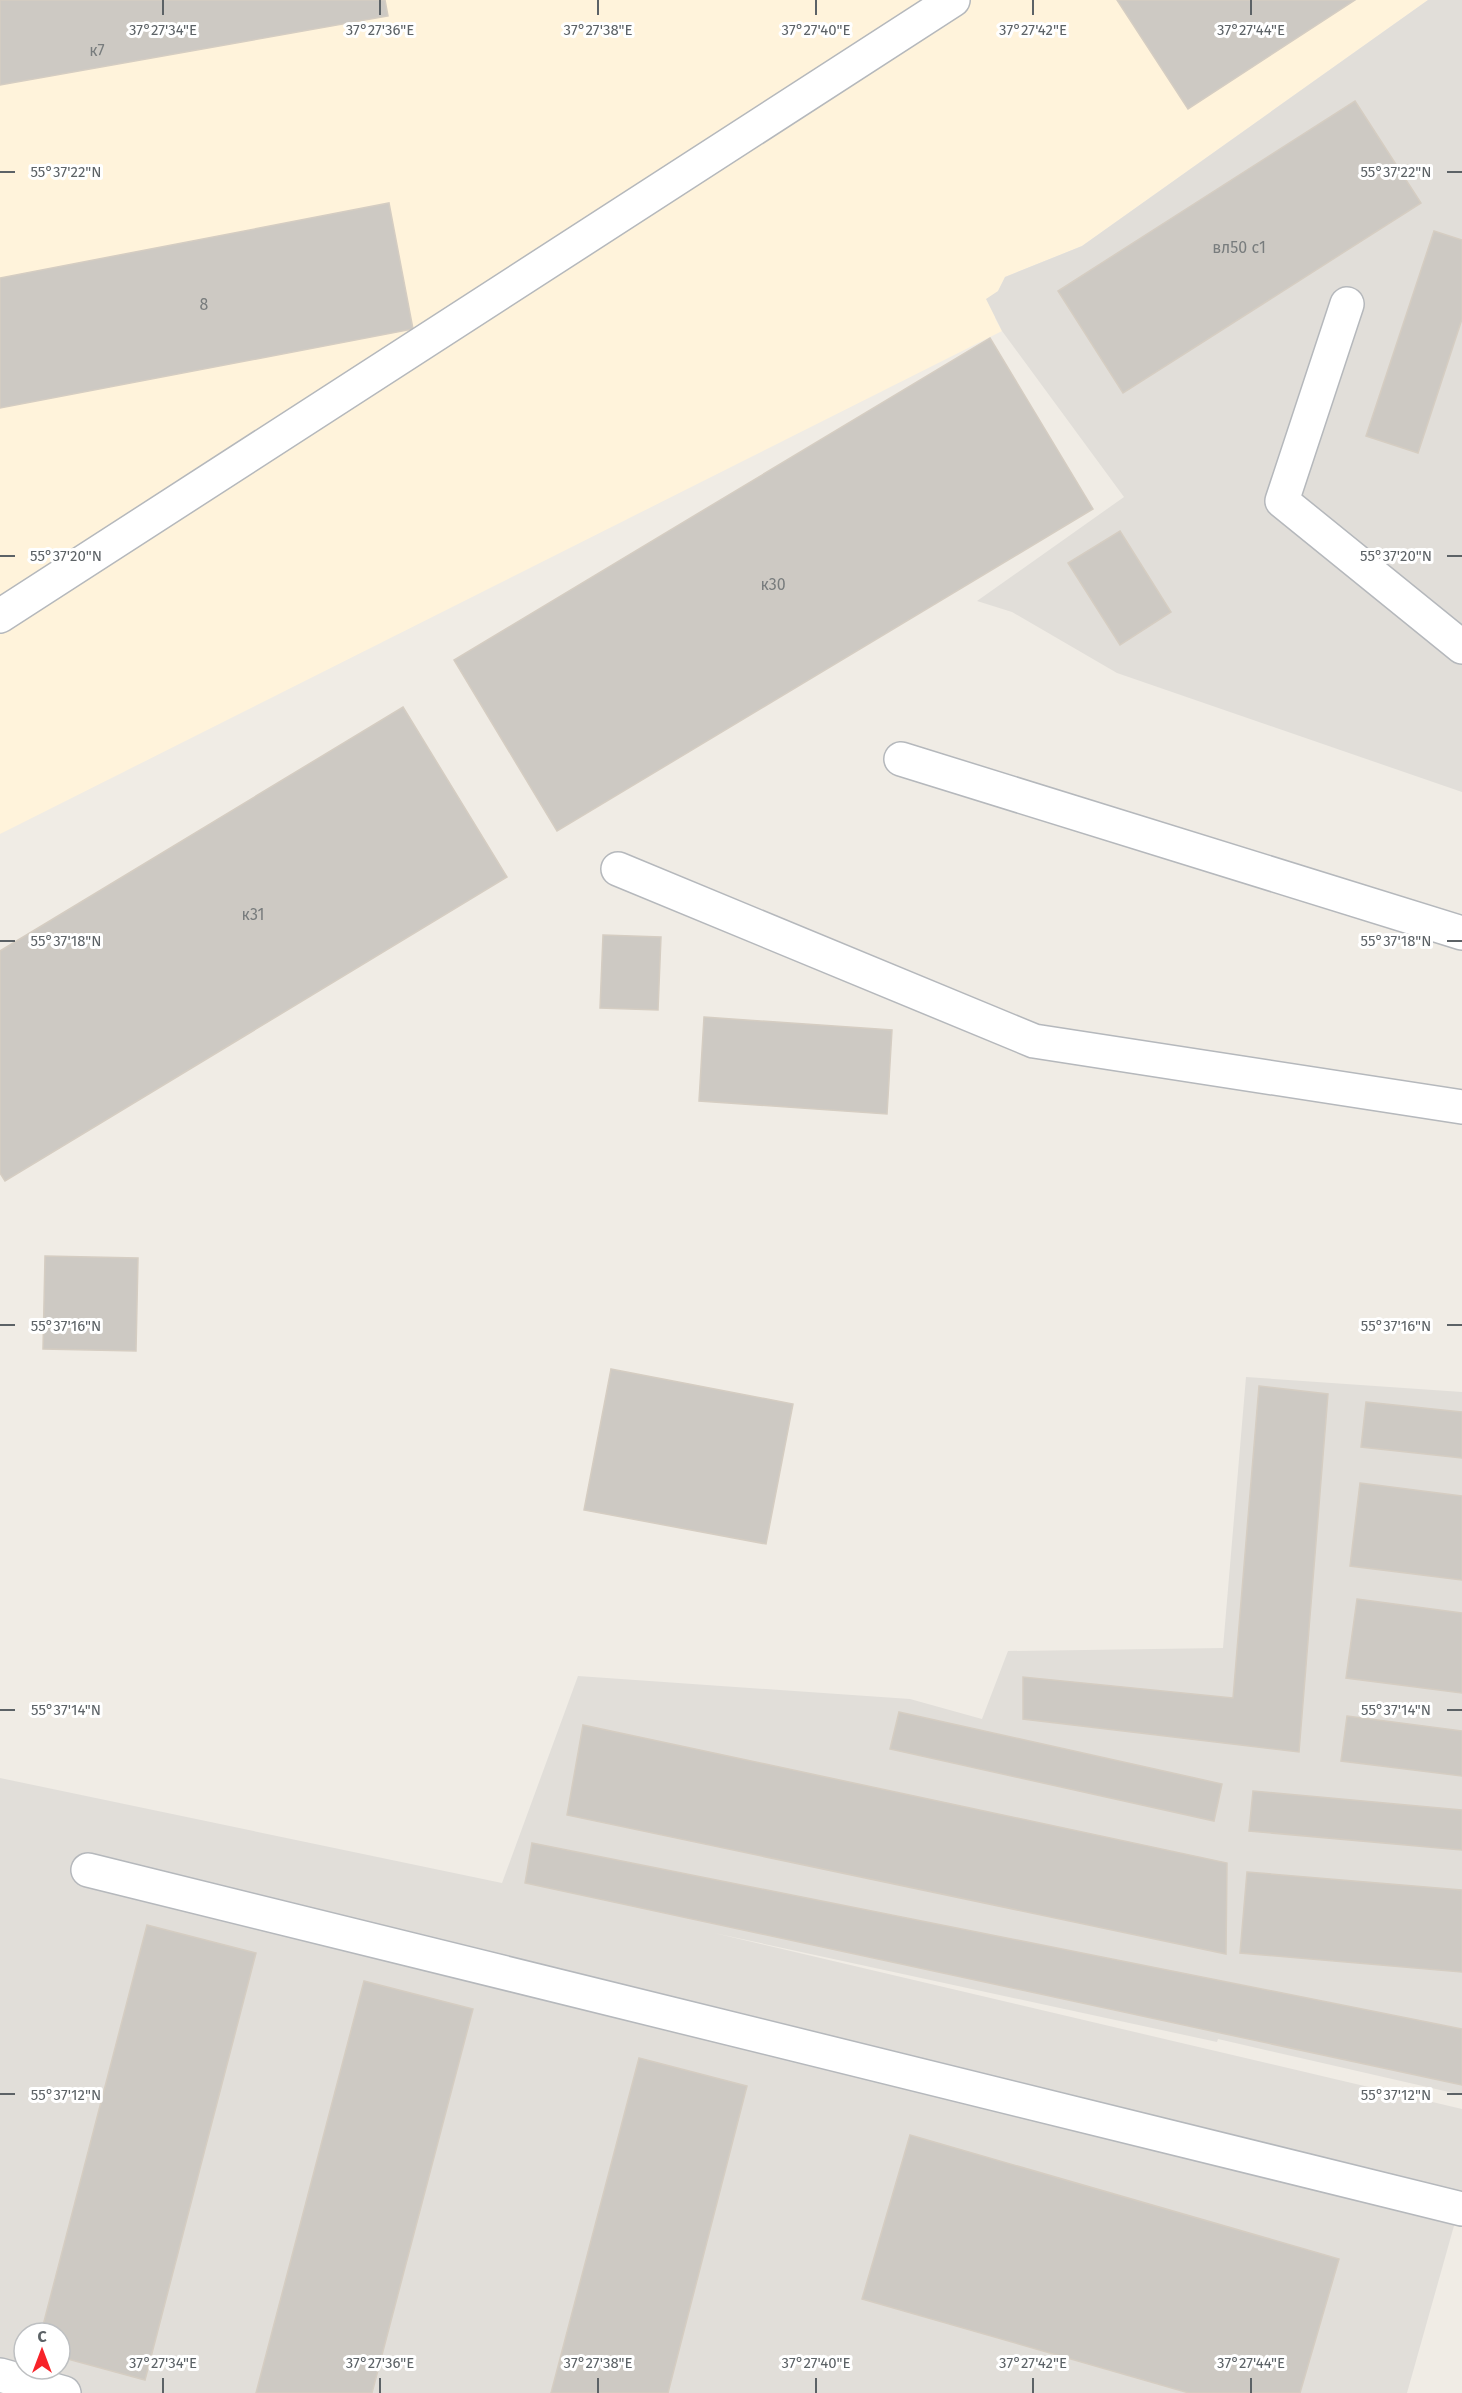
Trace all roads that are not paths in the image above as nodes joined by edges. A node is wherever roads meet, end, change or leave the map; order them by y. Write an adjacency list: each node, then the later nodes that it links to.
1 (954, 0): 3 (lane)
2 (1347, 304): 4 (lane)
3 (0, 616)
4 (1462, 646)
5 (901, 759): 7 (lane)
6 (618, 869): 8 (lane)
7 (1462, 933)
8 (1462, 1107)
9 (88, 1870): 10 (lane)
10 (1462, 2209)
11 (0, 2375): 12 (lane)
12 (64, 2393)

